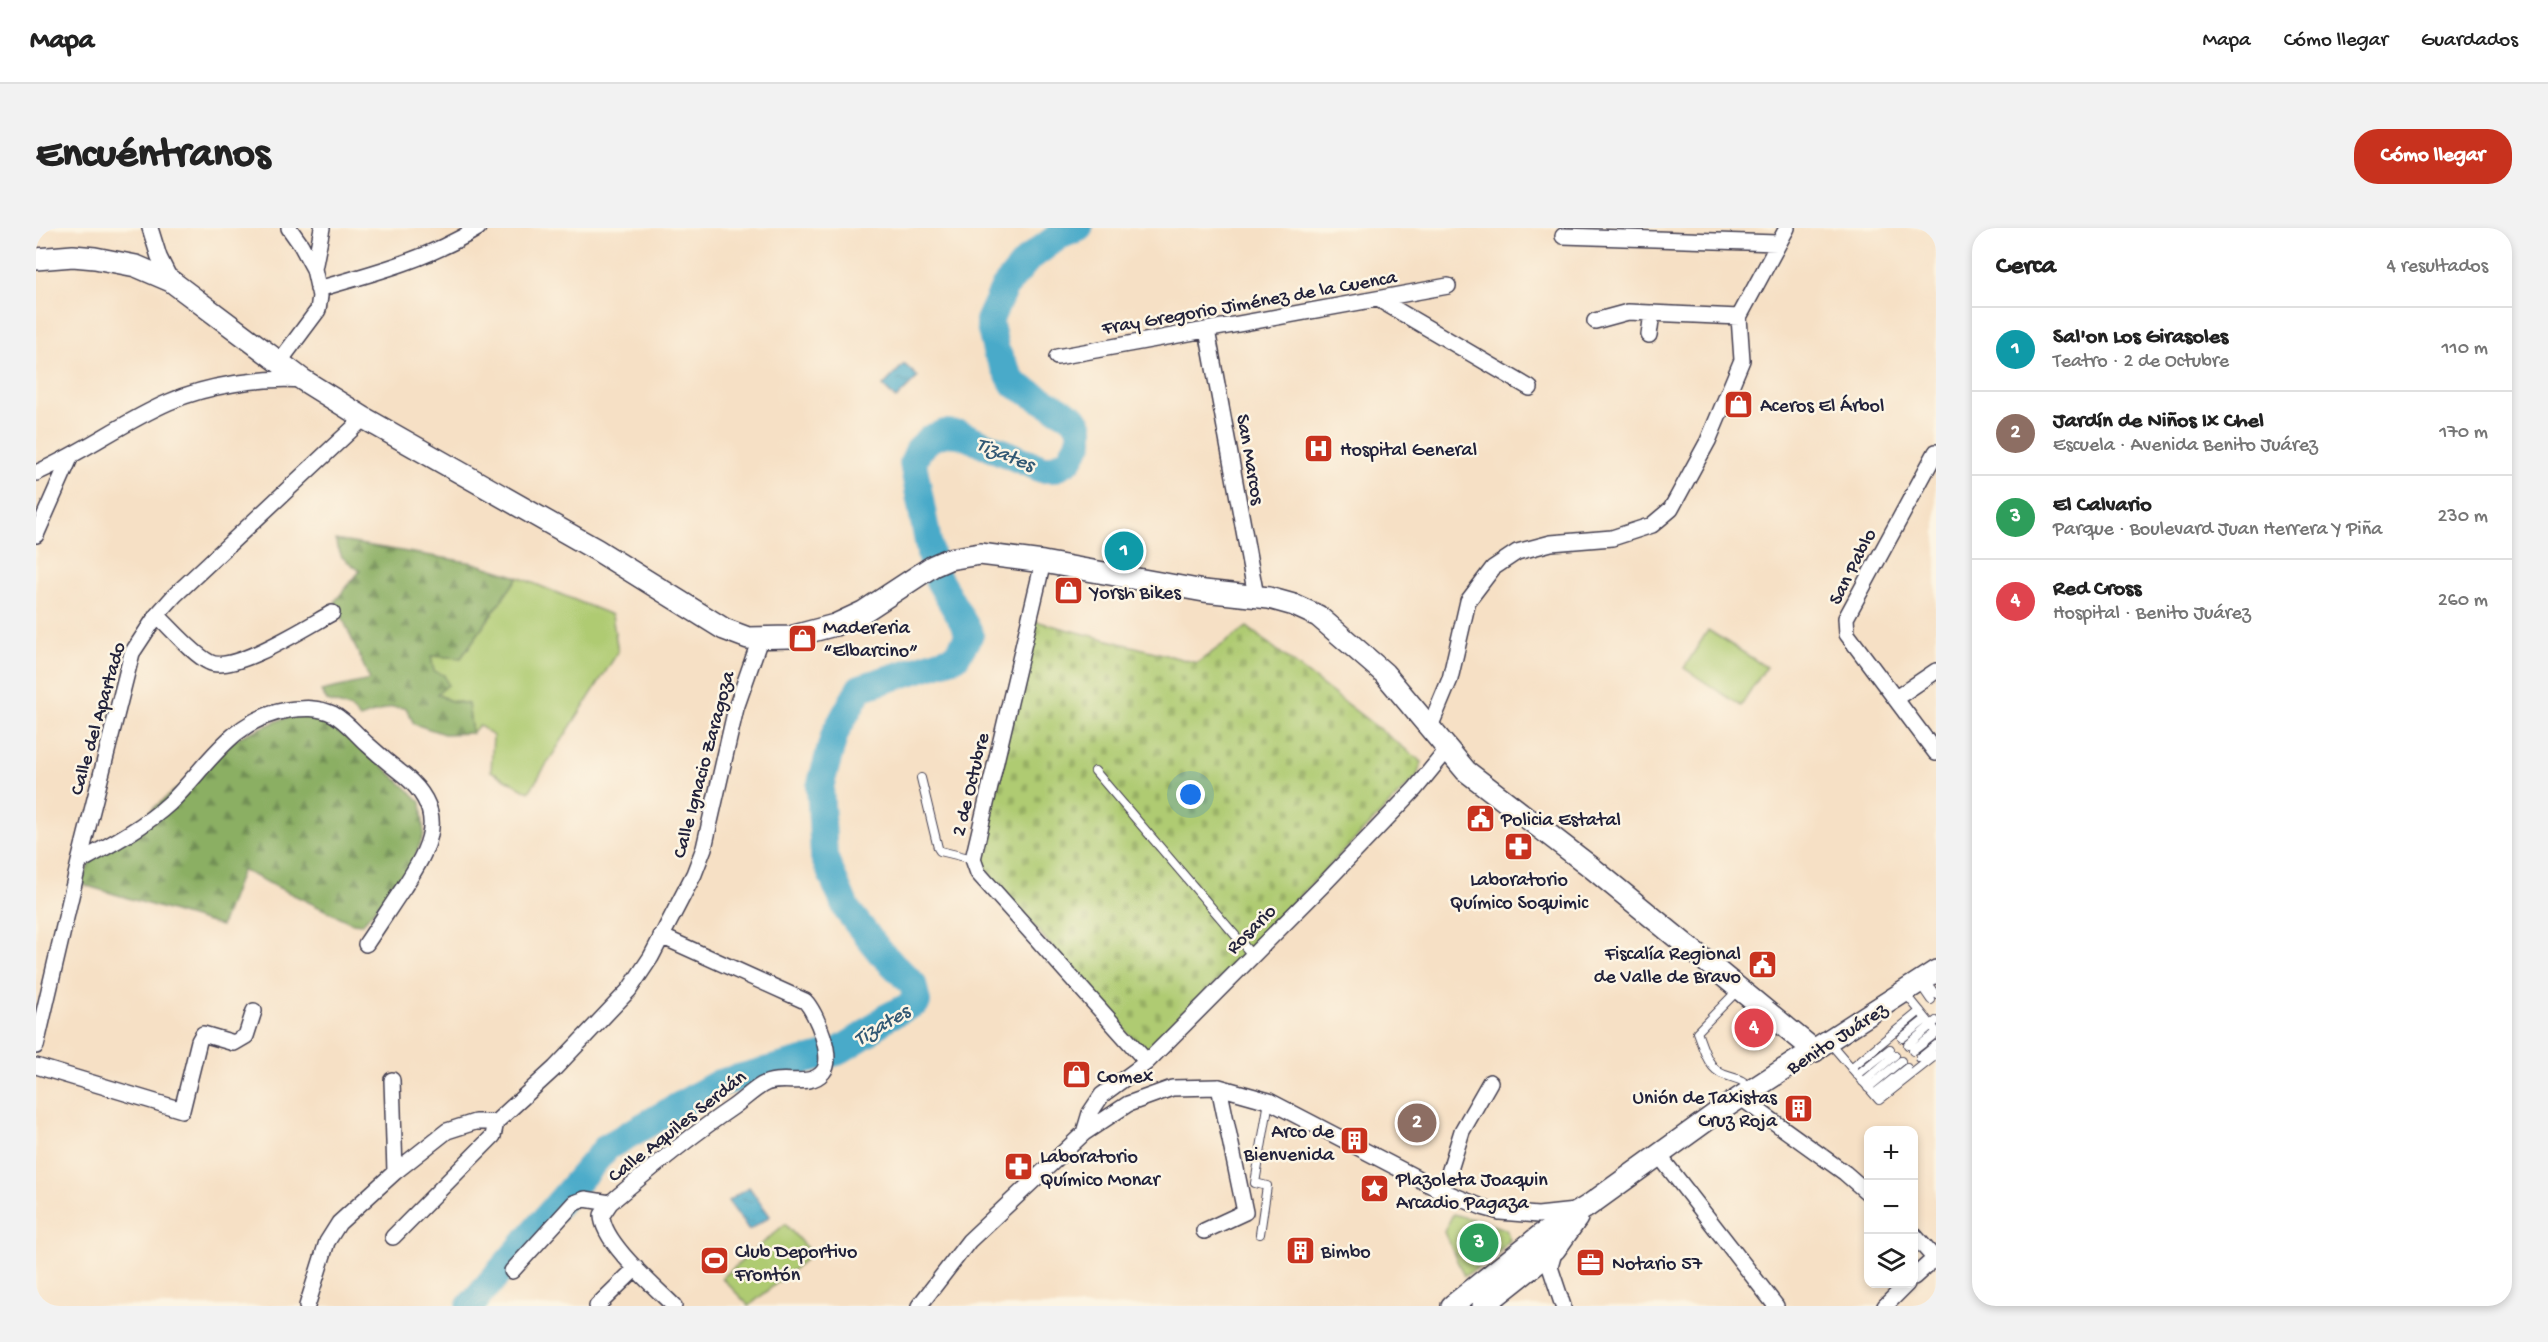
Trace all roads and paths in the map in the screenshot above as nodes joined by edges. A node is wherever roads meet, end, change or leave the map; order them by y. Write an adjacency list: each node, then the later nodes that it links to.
1 (150, 228): 10 (street)
2 (289, 228): 9 (street)
3 (322, 228): 9 (street)
4 (478, 228): 12 (street)
5 (1787, 228): 7 (street)
6 (1563, 236): 7 (street)
7 (1777, 243): 15 (street)
8 (36, 259): 10 (main road)
9 (314, 269): 12 (street)
10 (171, 281): 20 (main road)
11 (1448, 286): 13 (street, Fray Gregorio Jiménez de la Cuenca)
12 (318, 289): 20 (street)
13 (1378, 299): 17 (street, Fray Gregorio Jiménez de la Cuenca); 22 (street)
14 (1652, 313): 15 (street); 16 (street); 18 (street)
15 (1739, 317): 36 (street)
16 (1596, 321)
17 (1207, 330): 19 (street, Fray Gregorio Jiménez de la Cuenca); 30 (street, San Marcos)
18 (1649, 335)
19 (1057, 357)
20 (280, 361): 21 (main road)
21 (303, 380): 23 (main road); 25 (street)
22 (1530, 388)
23 (364, 418): 32 (street, Calle del Apartado); 33 (main road)
24 (1936, 452): 35 (street, San Pablo)
25 (70, 458): 26 (street); 27 (street)
26 (36, 473)
27 (40, 513): 28 (street)
28 (36, 535)
29 (1043, 562): 30 (main road); 33 (main road); 41 (street, 2 de Octubre)
30 (1256, 596): 36 (main road)
31 (332, 613): 32 (street)
32 (157, 615): 42 (street, Calle del Apartado)
33 (760, 639): 43 (street, Calle Ignacio Zaragoza)
34 (1936, 671): 35 (street)
35 (1896, 698): 38 (street, San Pablo)
36 (1430, 727): 37 (main road)
37 (1447, 750): 45 (street, Rosario); 47 (main road)
38 (1936, 753)
39 (1095, 771): 45 (lane)
40 (921, 778): 41 (lane)
41 (973, 859): 56 (street, 2 de Octubre)
42 (79, 862): 44 (street); 52 (street, Calle del Apartado)
43 (662, 936): 67 (street, Calle Ignacio Zaragoza); 73 (street, Calle Aquiles Serdán)
44 (366, 944)
45 (1252, 955): 56 (street, Rosario)
46 (1925, 987): 49 (lane); 53 (main road, Benito Juárez)
47 (1740, 988): 53 (main road); 64 (lane)
48 (254, 1011): 57 (street)
49 (1920, 1011): 50 (lane); 58 (lane)
50 (1933, 1026): 50 (lane)
51 (1936, 1045): 55 (lane)
52 (36, 1046)
53 (1822, 1046): 58 (lane); 64 (main road, Benito Juárez)
54 (1936, 1055): 65 (lane)
55 (1920, 1058)
56 (1147, 1062): 68 (street, Rosario)
57 (36, 1066)
58 (1851, 1068): 62 (lane)
59 (1907, 1068): 65 (lane)
60 (392, 1080): 70 (street)
61 (1490, 1082): 72 (street)
62 (1863, 1082): 62 (lane); 65 (lane)
63 (1219, 1087): 66 (street); 68 (street); 75 (street)
64 (1747, 1095): 69 (main road, Benito Juárez); 71 (street)
65 (1877, 1097)
66 (1269, 1101): 72 (street); 76 (lane)
67 (496, 1122): 70 (street); 77 (street, Calle Ignacio Zaragoza)
68 (1084, 1133): 88 (street)
69 (1658, 1154): 74 (main road, Benito Juárez); 92 (street)
70 (395, 1172): 85 (street)
71 (1864, 1189)
72 (1440, 1190): 74 (street)
73 (610, 1203): 81 (street); 82 (street)
74 (1588, 1206): 79 (main road); 89 (main road)
75 (1204, 1231)
76 (1260, 1234)
77 (393, 1237)
78 (1918, 1240): 80 (street)
79 (1555, 1249): 90 (main road); 91 (street)
80 (1935, 1259): 83 (street)
81 (636, 1268): 86 (street); 87 (street)
82 (513, 1271)
83 (1918, 1274)
84 (1903, 1288): 93 (street)
85 (307, 1306)
86 (597, 1306)
87 (674, 1306)
88 (919, 1306)
89 (1452, 1306)
90 (1483, 1306)
91 (1563, 1306)
92 (1776, 1306)
93 (1885, 1306)

